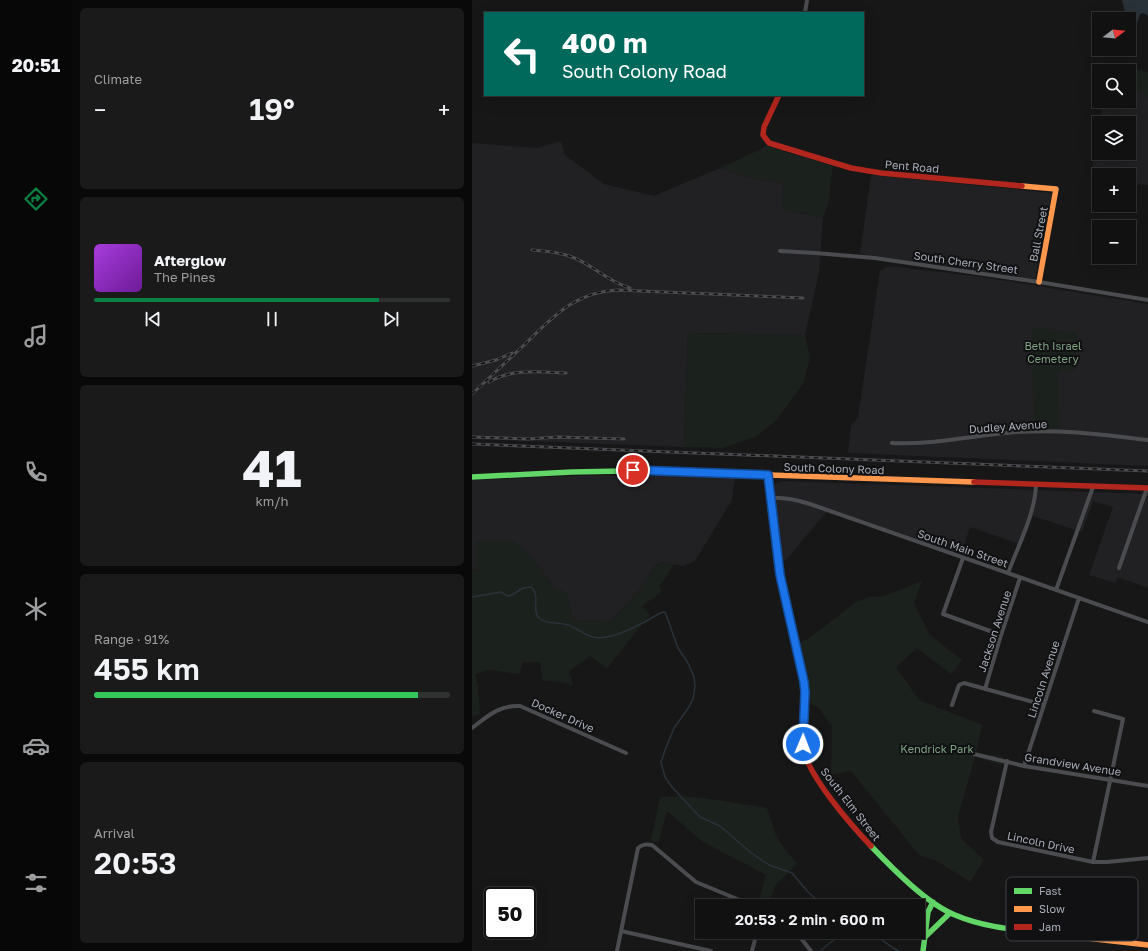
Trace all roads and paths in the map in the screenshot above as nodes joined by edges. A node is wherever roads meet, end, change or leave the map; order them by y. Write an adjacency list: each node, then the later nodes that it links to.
1 (807, 0): 2 (street)
2 (805, 12)
3 (779, 96): 4 (main road, Pent Road)
4 (1056, 189): 6 (main road, Ball Street)
5 (780, 251): 6 (street, South Cherry Street)
6 (1039, 282): 7 (street, South Cherry Street)
7 (1148, 300)
8 (1148, 440): 9 (street, Dudley Avenue)
9 (892, 443)
10 (768, 475): 11 (main road, South Colony Road); 12 (main road, South Colony Road); 15 (main road, South Elm Street)
11 (472, 477)
12 (1036, 485): 13 (main road, South Colony Road); 18 (street)
13 (1093, 487): 14 (main road, South Colony Road); 20 (street)
14 (1147, 488): 17 (street)
15 (770, 498): 16 (street, South Main Street); 38 (main road, South Elm Street)
16 (963, 558): 18 (street, South Main Street); 23 (street)
17 (1119, 568)
18 (1008, 573): 19 (street, South Main Street)
19 (1020, 578): 20 (street, South Main Street); 23 (street, Jackson Avenue)
20 (1056, 590): 21 (street, South Main Street)
21 (1079, 598): 22 (street, South Main Street); 26 (street, Lincoln Avenue)
22 (1148, 622)
23 (1001, 635): 24 (street, Jackson Avenue)
24 (985, 689): 25 (street); 26 (street)
25 (952, 705)
26 (1044, 705): 32 (street, Lincoln Avenue)
27 (1094, 711): 33 (street)
28 (472, 728): 29 (street, Docker Drive)
29 (626, 753)
30 (974, 754): 31 (street, Grandview Avenue)
31 (1007, 761): 32 (street, Grandview Avenue); 36 (street, Lincoln Drive)
32 (1024, 766): 33 (street, Grandview Avenue)
33 (1110, 780): 34 (street, Grandview Avenue); 36 (street)
34 (1148, 786)
35 (1148, 858): 36 (street)
36 (1093, 862)
37 (737, 899): 41 (street)
38 (933, 902): 39 (main road, South Elm Street); 42 (main road)
39 (950, 913): 40 (main road, South Elm Street); 42 (main road)
40 (1006, 927)
41 (621, 931): 48 (street); 49 (street)
42 (926, 936): 47 (main road)
43 (755, 939): 50 (street)
44 (802, 939): 51 (street)
45 (1117, 941): 46 (main road, South Elm Street)
46 (1148, 945)
47 (923, 949)
48 (617, 951)
49 (711, 951)
50 (752, 951)
51 (811, 951)

